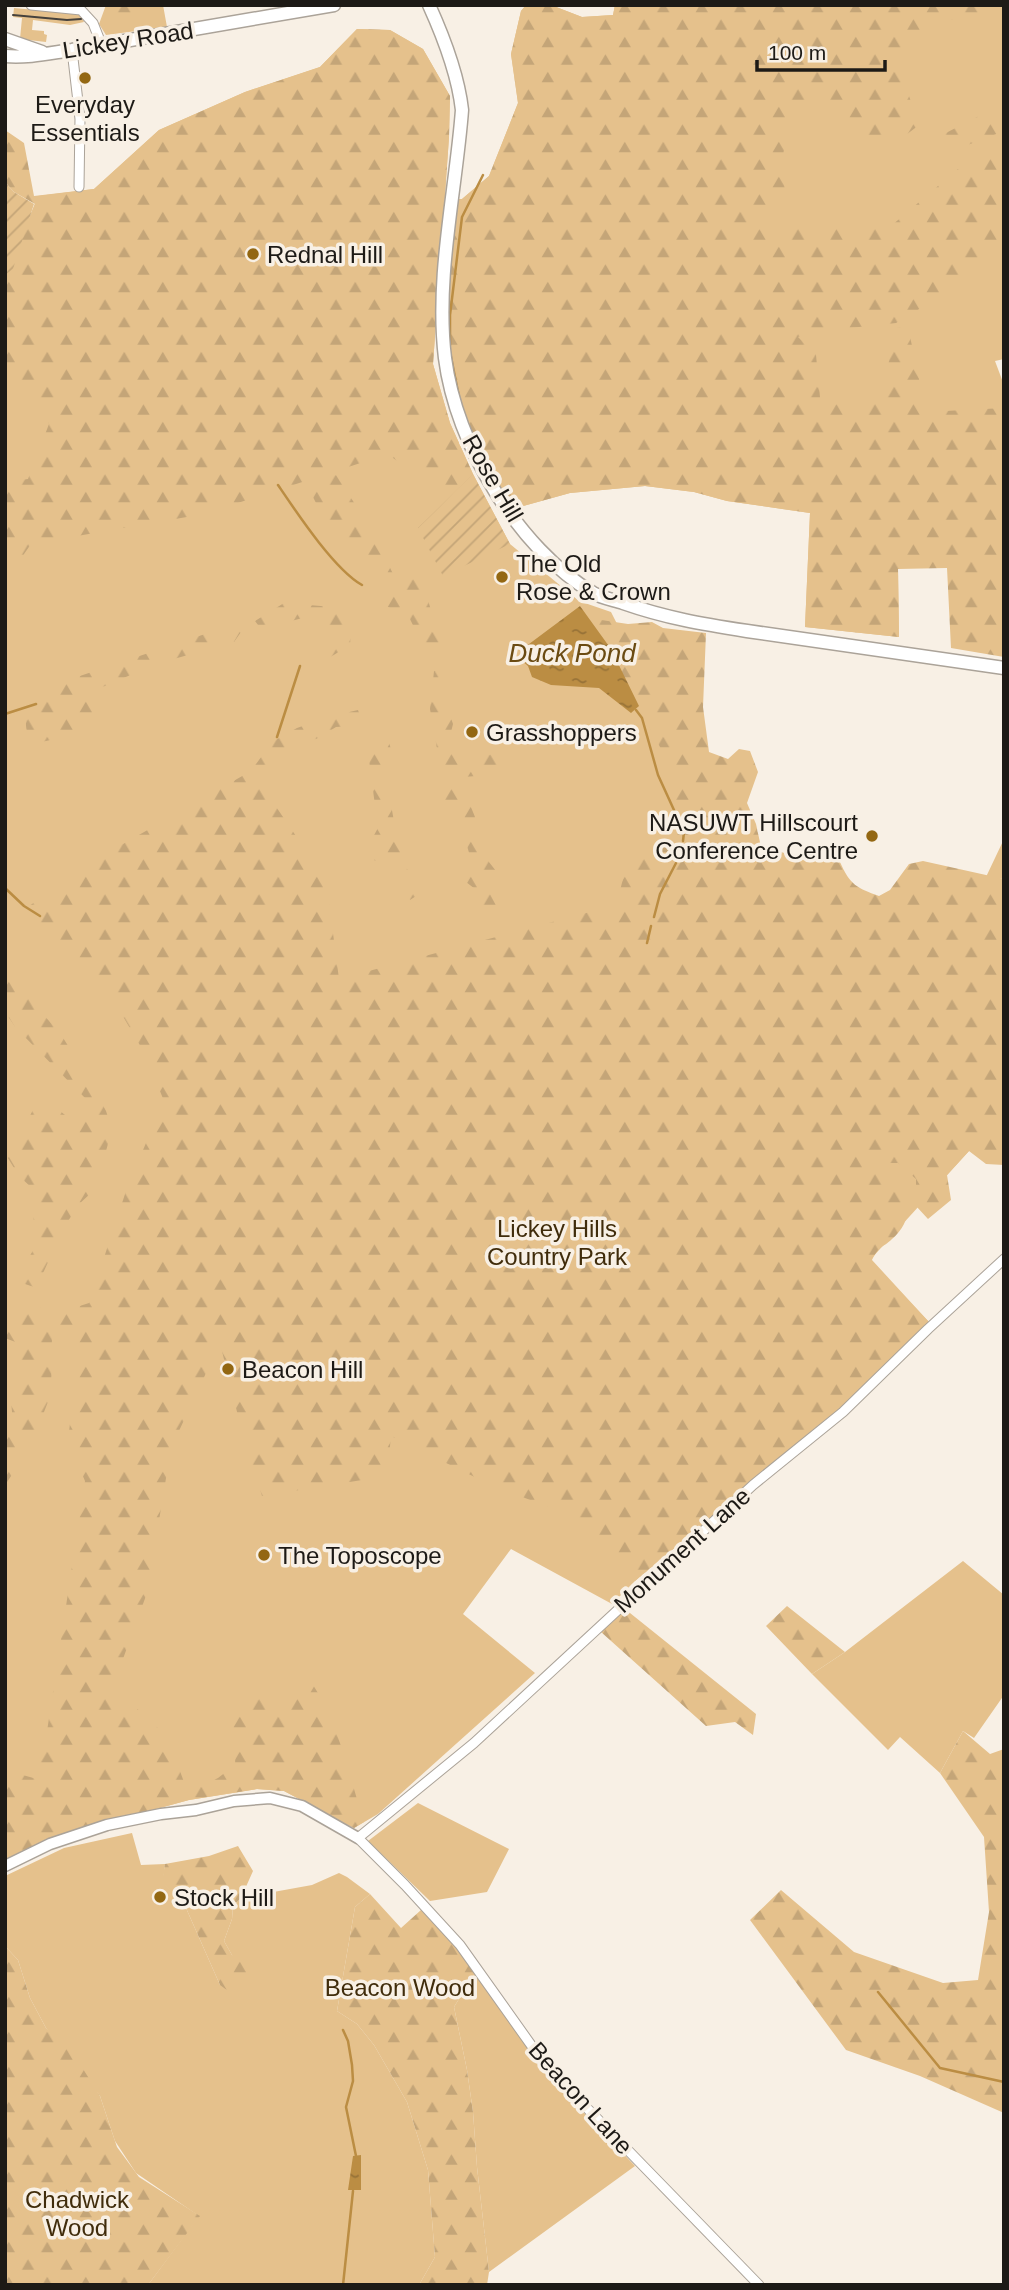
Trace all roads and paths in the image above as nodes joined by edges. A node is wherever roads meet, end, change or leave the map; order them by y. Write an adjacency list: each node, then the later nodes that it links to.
1 (31, 5): 5 (street)
2 (334, 5): 5 (main road, Lickey Road)
3 (429, 5): 10 (main road, Rose Hill)
4 (5, 39): 7 (main road, Lickey Road)
5 (102, 46): 6 (main road, Lickey Road)
6 (72, 50): 7 (main road, Lickey Road); 9 (street)
7 (46, 52): 8 (main road, Lickey Road)
8 (5, 56)
9 (79, 187)
10 (1004, 668)
11 (1004, 1259): 12 (street, Monument Lane)
12 (359, 1839): 13 (street); 14 (street, Beacon Lane)
13 (5, 1866)
14 (759, 2285)

